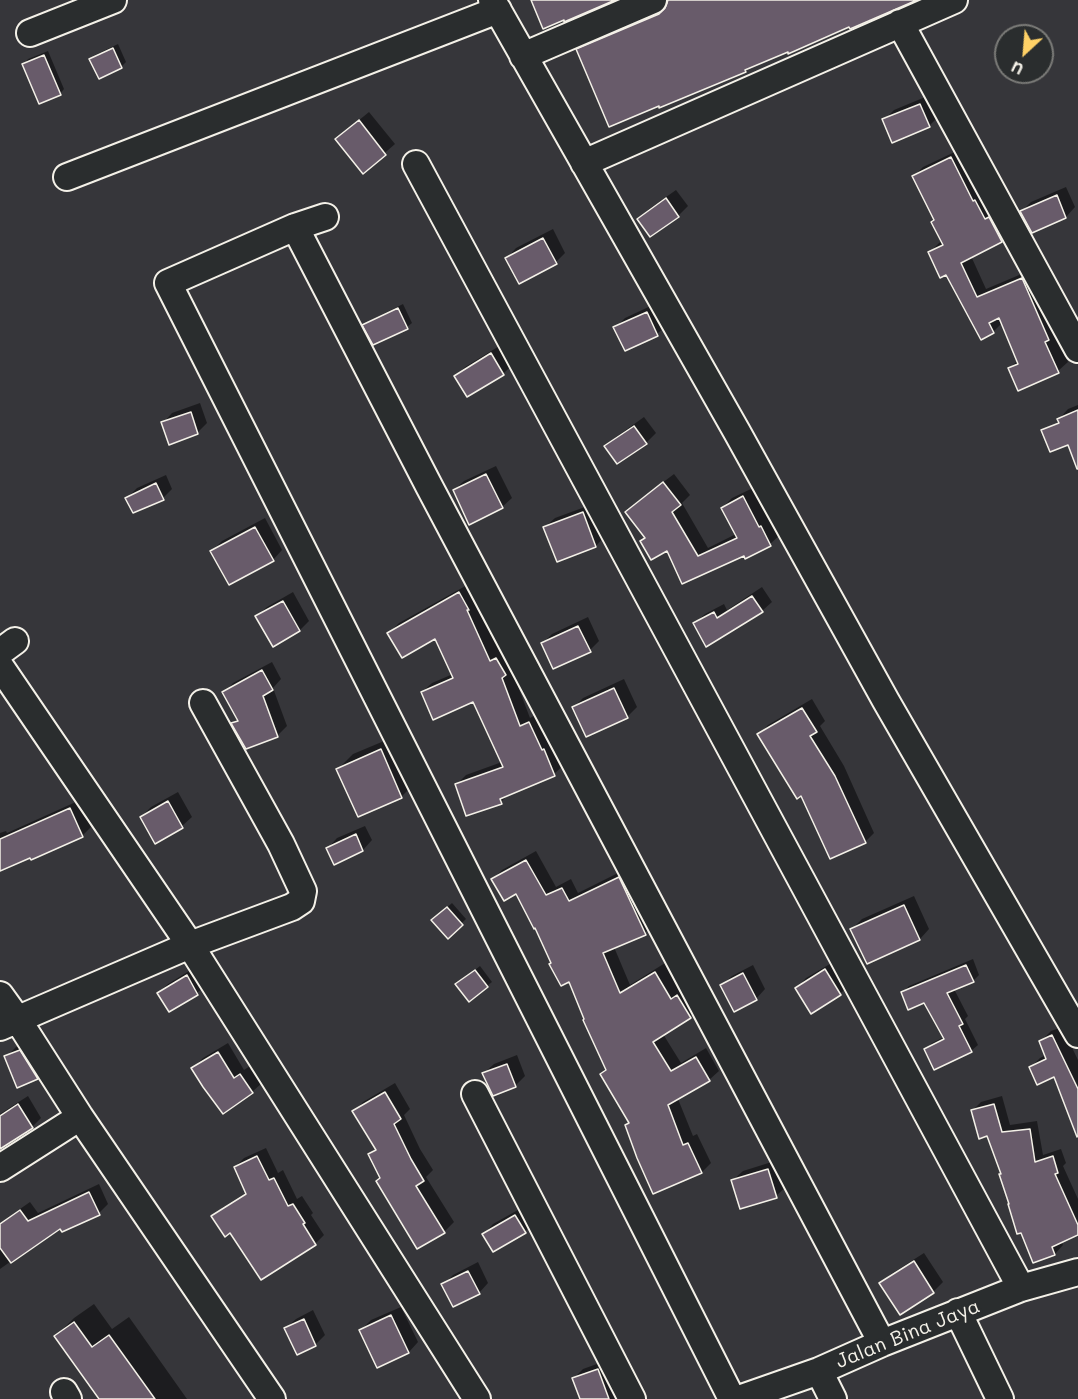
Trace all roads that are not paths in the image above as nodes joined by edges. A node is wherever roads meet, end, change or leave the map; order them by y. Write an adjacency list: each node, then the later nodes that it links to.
1 (113, 0): 6 (street)
2 (653, 0): 7 (street)
3 (954, 0): 5 (street)
4 (495, 5): 7 (street); 10 (street)
5 (900, 23): 8 (street); 13 (street)
6 (30, 33)
7 (523, 56): 8 (street)
8 (584, 163): 19 (street)
9 (416, 164): 24 (street)
10 (67, 177)
11 (325, 217): 12 (street)
12 (295, 227): 26 (street); 31 (street)
13 (1078, 349)
14 (0, 666): 16 (street)
15 (203, 704): 16 (street)
16 (190, 945): 18 (street); 29 (street)
17 (0, 995): 18 (street)
18 (9, 1023): 21 (street)
19 (1078, 1034)
20 (475, 1094): 30 (street)
21 (80, 1117): 22 (street); 28 (street)
22 (0, 1168)
23 (1078, 1272): 24 (street, Jalan Bina Jaya)
24 (1021, 1288): 25 (street, Jalan Bina Jaya)
25 (958, 1312): 26 (street, Jalan Bina Jaya); 34 (street)
26 (882, 1343): 27 (street, Jalan Bina Jaya)
27 (819, 1371): 32 (street, Jalan Bina Jaya); 33 (street)
28 (272, 1399)
29 (477, 1399)
30 (632, 1399)
31 (732, 1399)
32 (740, 1399)
33 (833, 1399)
34 (999, 1399)

